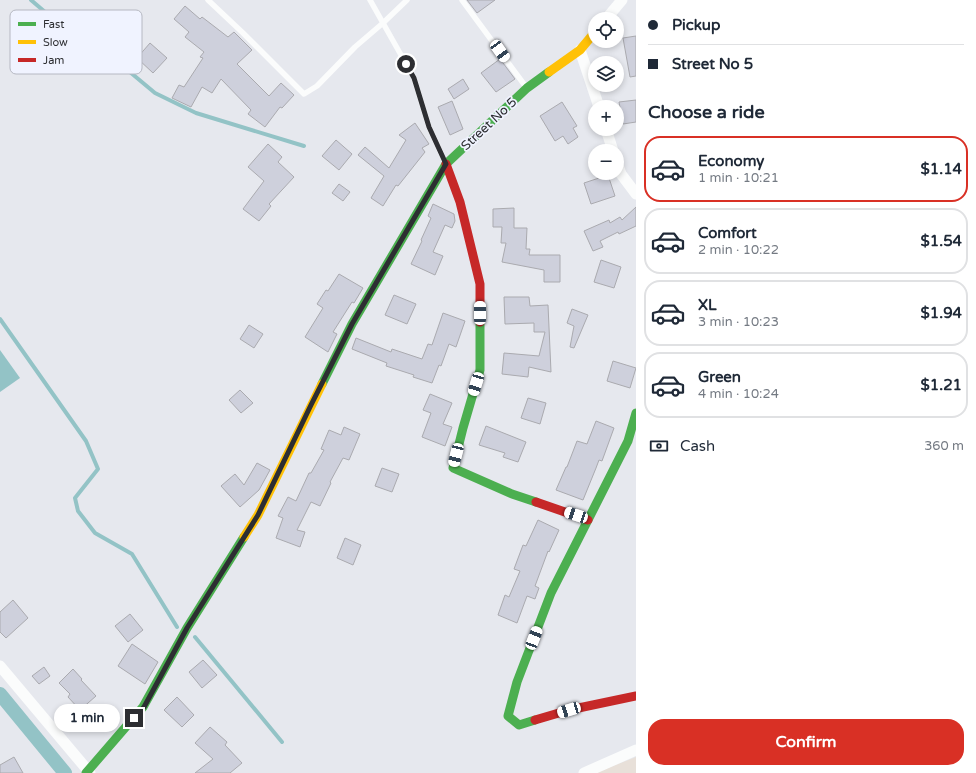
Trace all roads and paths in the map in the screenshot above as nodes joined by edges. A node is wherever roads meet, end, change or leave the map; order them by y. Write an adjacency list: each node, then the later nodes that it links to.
1 (208, 0): 7 (lane)
2 (370, 0): 7 (lane)
3 (407, 0): 7 (lane)
4 (462, 0): 10 (lane)
5 (622, 0): 6 (street)
6 (612, 12)
7 (383, 23): 12 (lane)
8 (588, 40): 9 (street, Street No 5)
9 (580, 50): 10 (street, Street No 5); 11 (street)
10 (527, 88): 12 (street, Street No 5)
11 (596, 100)
12 (446, 164): 16 (street); 20 (street, Street No 5)
13 (624, 178): 14 (street)
14 (636, 194)
15 (636, 413): 16 (street)
16 (588, 520): 18 (street)
17 (0, 666): 20 (street)
18 (636, 696)
19 (636, 750): 21 (street)
20 (88, 772)
21 (584, 773)

